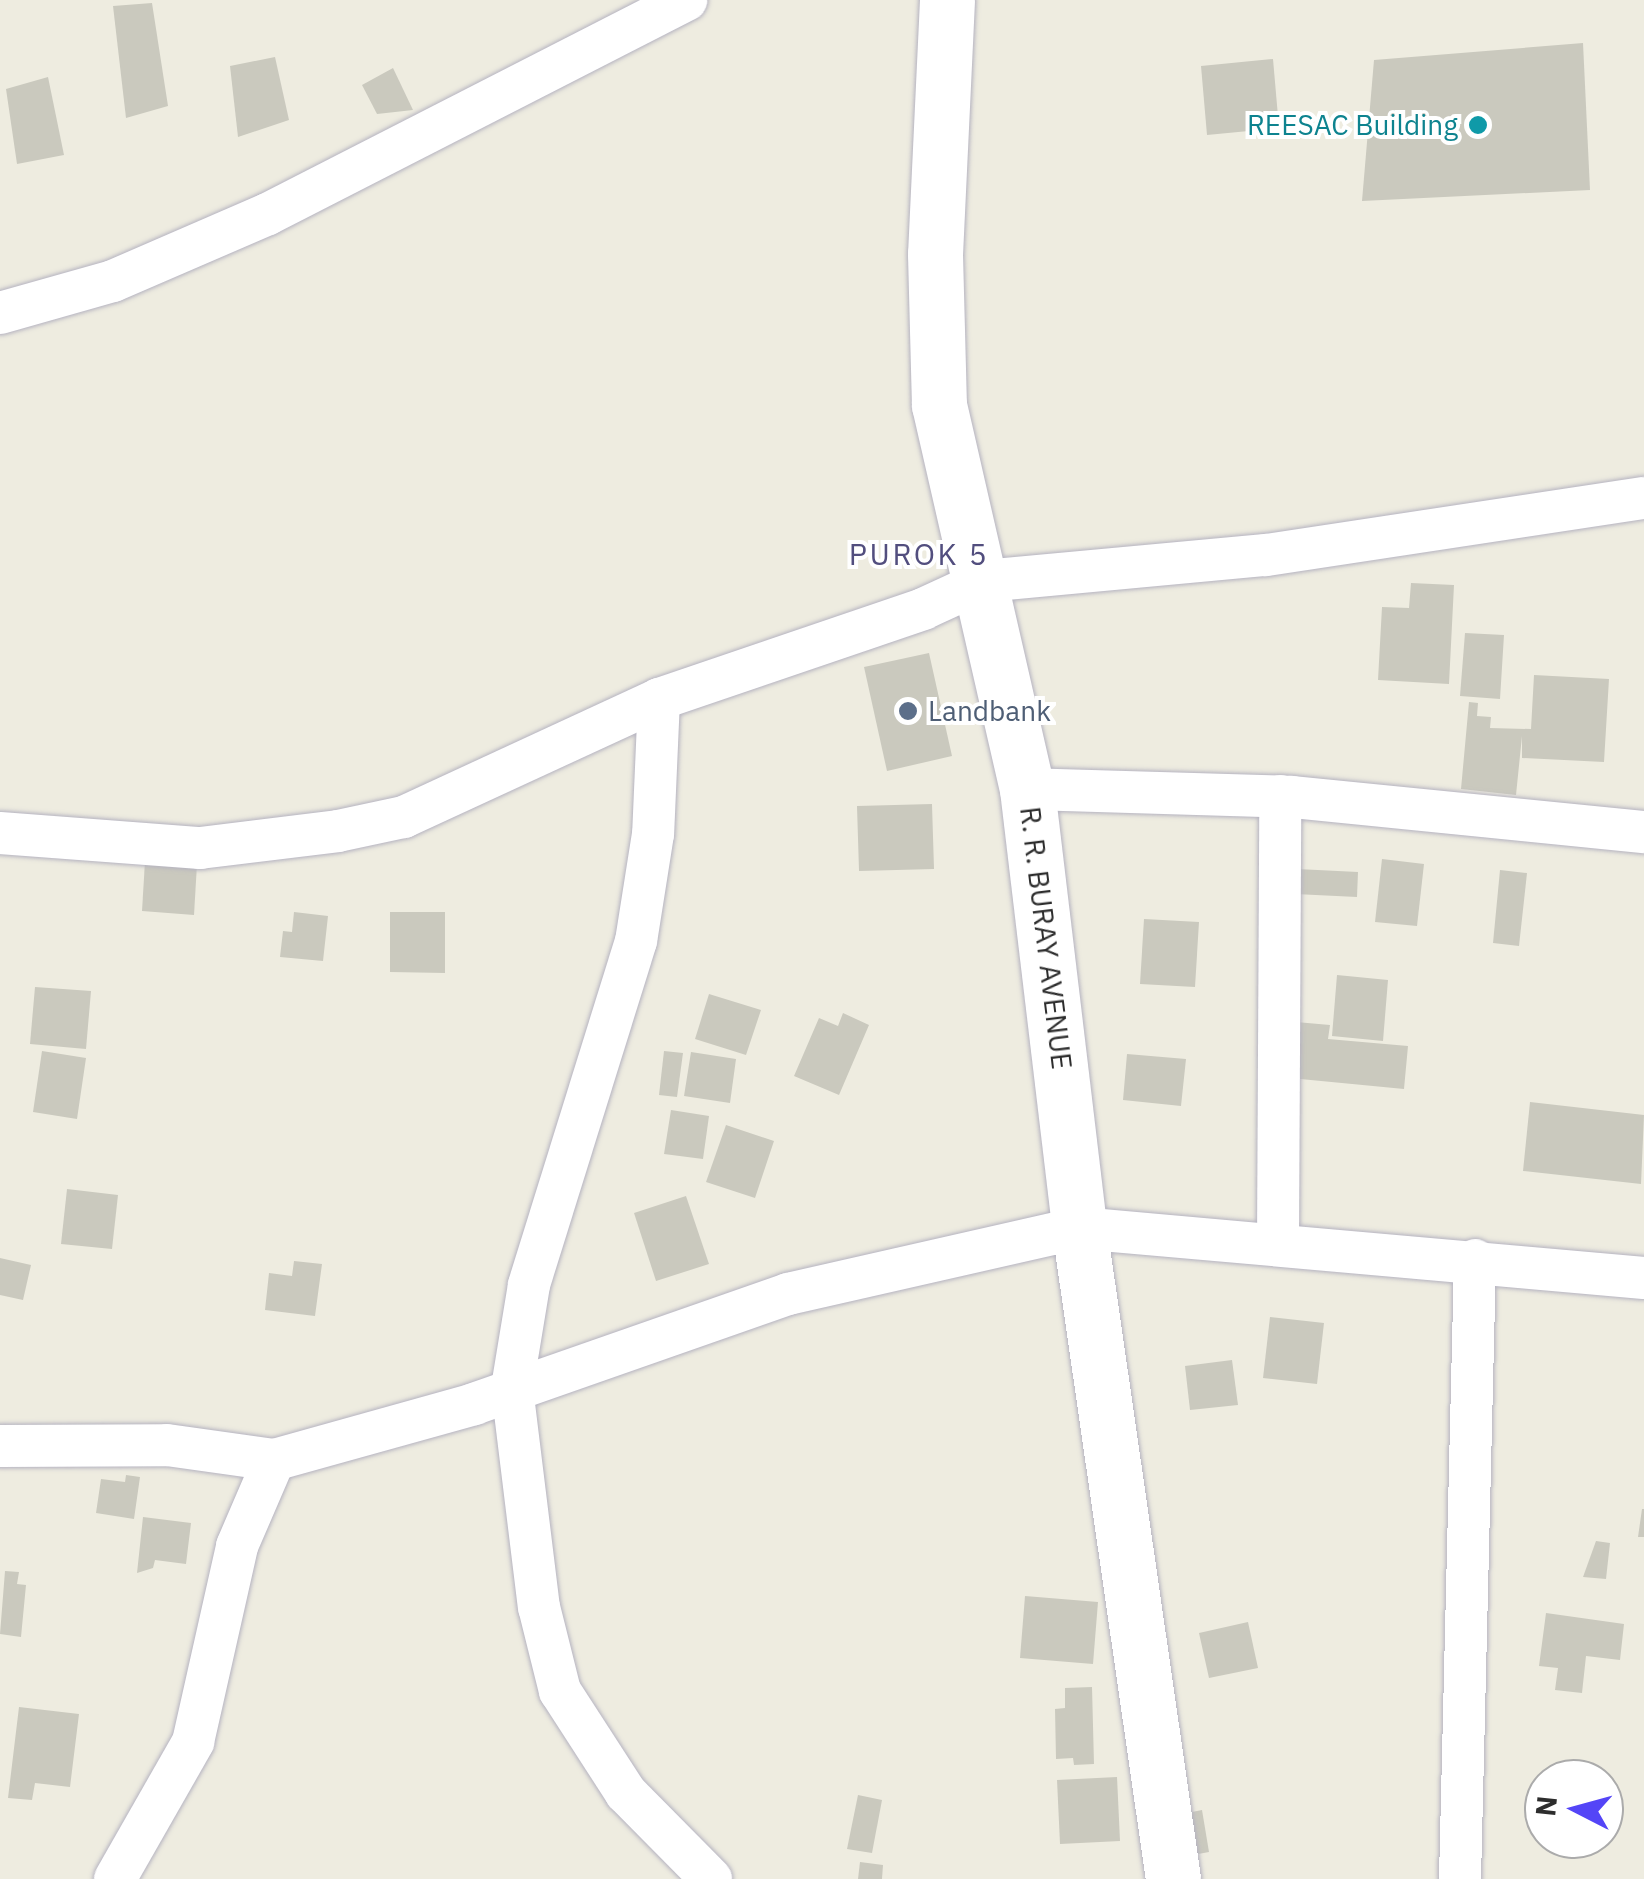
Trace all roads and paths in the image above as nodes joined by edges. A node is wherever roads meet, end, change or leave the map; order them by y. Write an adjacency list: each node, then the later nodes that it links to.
1 (686, 0): 3 (street)
2 (947, 0): 5 (street, R. R. BURAY AVENUE)
3 (0, 313)
4 (1644, 498): 5 (street)
5 (984, 582): 6 (street); 7 (street, R. R. BURAY AVENUE)
6 (659, 699): 9 (street); 15 (street)
7 (1027, 789): 8 (street); 11 (street, R. R. BURAY AVENUE)
8 (1280, 796): 10 (street); 12 (street)
9 (0, 832)
10 (1644, 832)
11 (1079, 1228): 12 (street); 15 (street); 20 (street, R. R. BURAY AVENUE)
12 (1278, 1242): 13 (street)
13 (1476, 1260): 14 (street); 21 (street)
14 (1644, 1278)
15 (512, 1388): 17 (street); 19 (street)
16 (0, 1446): 17 (street)
17 (274, 1460): 18 (street)
18 (115, 1879)
19 (711, 1879)
20 (1173, 1879)
21 (1460, 1879)

